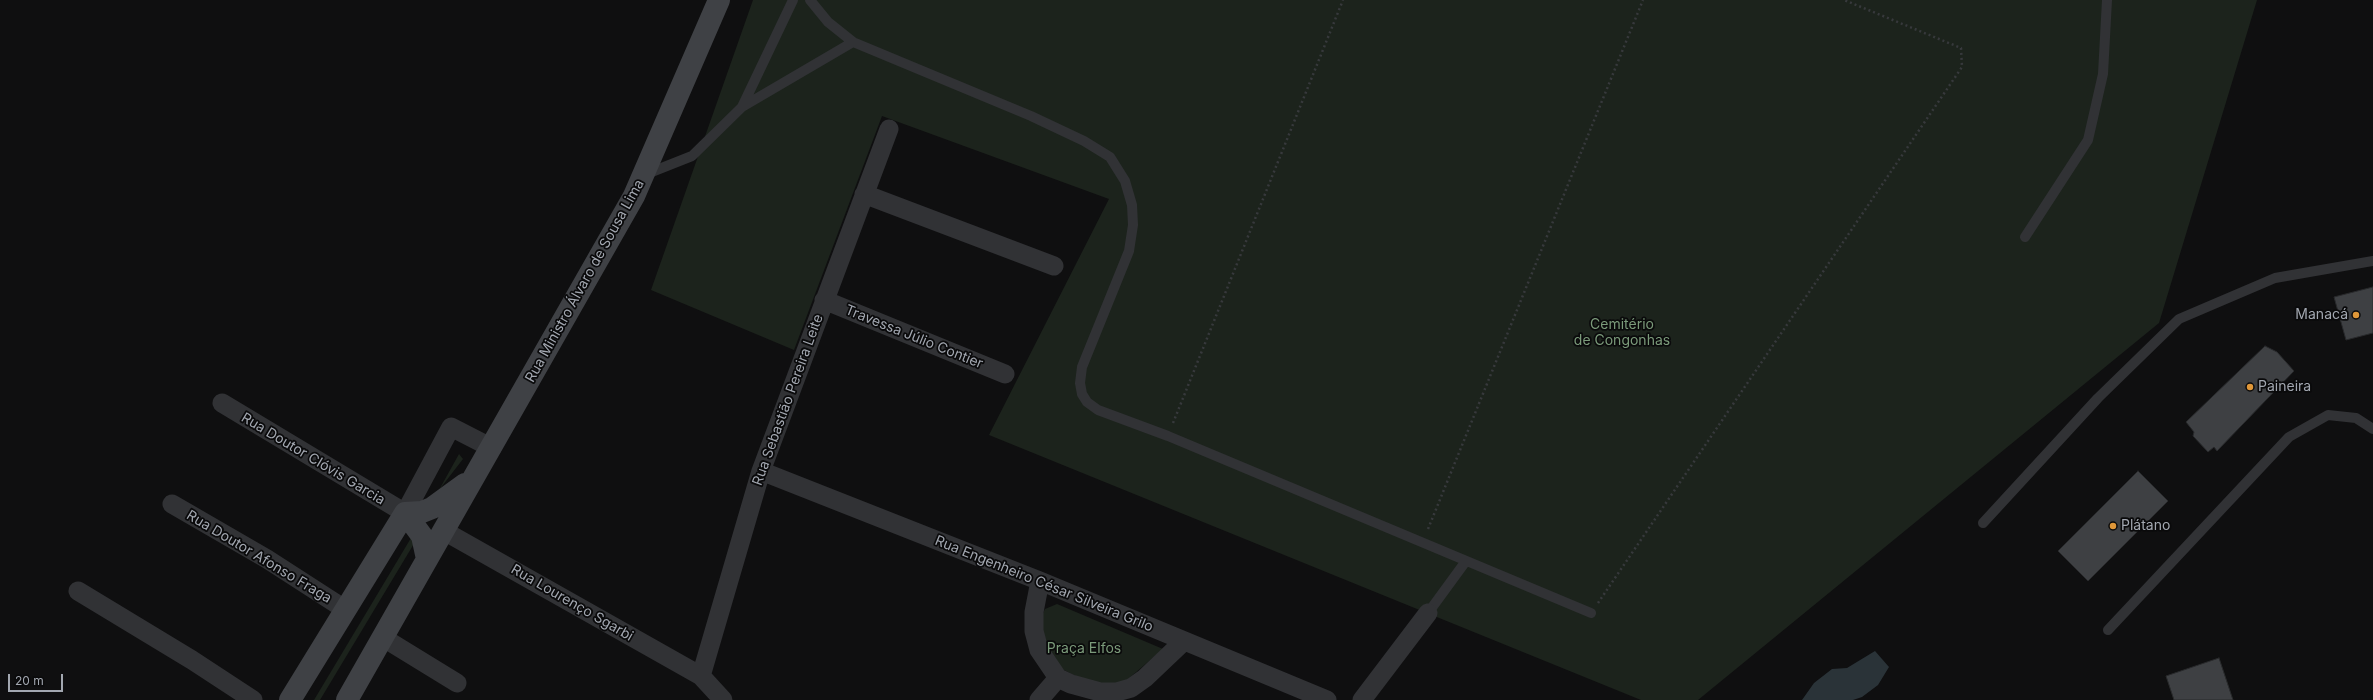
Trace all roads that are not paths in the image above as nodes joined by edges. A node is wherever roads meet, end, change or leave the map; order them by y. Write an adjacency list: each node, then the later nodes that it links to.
1 (719, 0): 8 (main road, Rua Ministro Álvaro de Sousa Lima)
2 (793, 0): 6 (lane)
3 (810, 0): 5 (lane)
4 (2107, 0): 10 (lane)
5 (853, 42): 6 (lane); 25 (lane)
6 (742, 107): 8 (lane)
7 (889, 129): 9 (street, Rua Sebastião Pereira Leite)
8 (643, 175): 17 (main road, Rua Ministro Álvaro de Sousa Lima)
9 (864, 194): 12 (street); 13 (street, Rua Sebastião Pereira Leite)
10 (2025, 237)
11 (2373, 261): 22 (lane)
12 (1054, 266)
13 (824, 300): 14 (street, Travessa Júlio Contier); 18 (street, Rua Sebastião Pereira Leite)
14 (1005, 374)
15 (222, 404): 21 (street, Rua Doutor Clóvis Garcia)
16 (2373, 429): 31 (lane)
17 (492, 448): 19 (main road, Rua Ministro Álvaro de Sousa Lima); 21 (street)
18 (761, 471): 26 (street, Rua Engenheiro César Silveira Grilo); 34 (street, Rua Sebastião Pereira Leite)
19 (475, 475): 21 (main road, Rua Ministro Álvaro de Sousa Lima); 23 (main road, Rua Ministro Álvaro de Sousa Lima)
20 (172, 504): 28 (street, Rua Doutor Afonso Fraga)
21 (405, 513): 24 (main road); 28 (main road)
22 (1983, 523)
23 (444, 531): 24 (main road, Rua Ministro Álvaro de Sousa Lima); 34 (street, Rua Lourenço Sgarbi)
24 (427, 559): 32 (main road, Rua Ministro Álvaro de Sousa Lima)
25 (1466, 561): 29 (lane); 30 (lane)
26 (1040, 581): 33 (street, Rua Engenheiro César Silveira Grilo); 35 (street)
27 (78, 591): 37 (street)
28 (346, 610): 38 (main road)
29 (1428, 613): 43 (street)
30 (1591, 613)
31 (2108, 630)
32 (382, 637): 36 (street); 39 (main road, Rua Ministro Álvaro de Sousa Lima)
33 (1184, 641): 35 (street); 42 (street, Rua Engenheiro César Silveira Grilo)
34 (701, 676): 40 (street, Rua Lourenço Sgarbi)
35 (1058, 678): 41 (street)
36 (457, 683)
37 (254, 700)
38 (290, 700)
39 (347, 700)
40 (723, 700)
41 (1039, 700)
42 (1327, 700)
43 (1362, 700)

